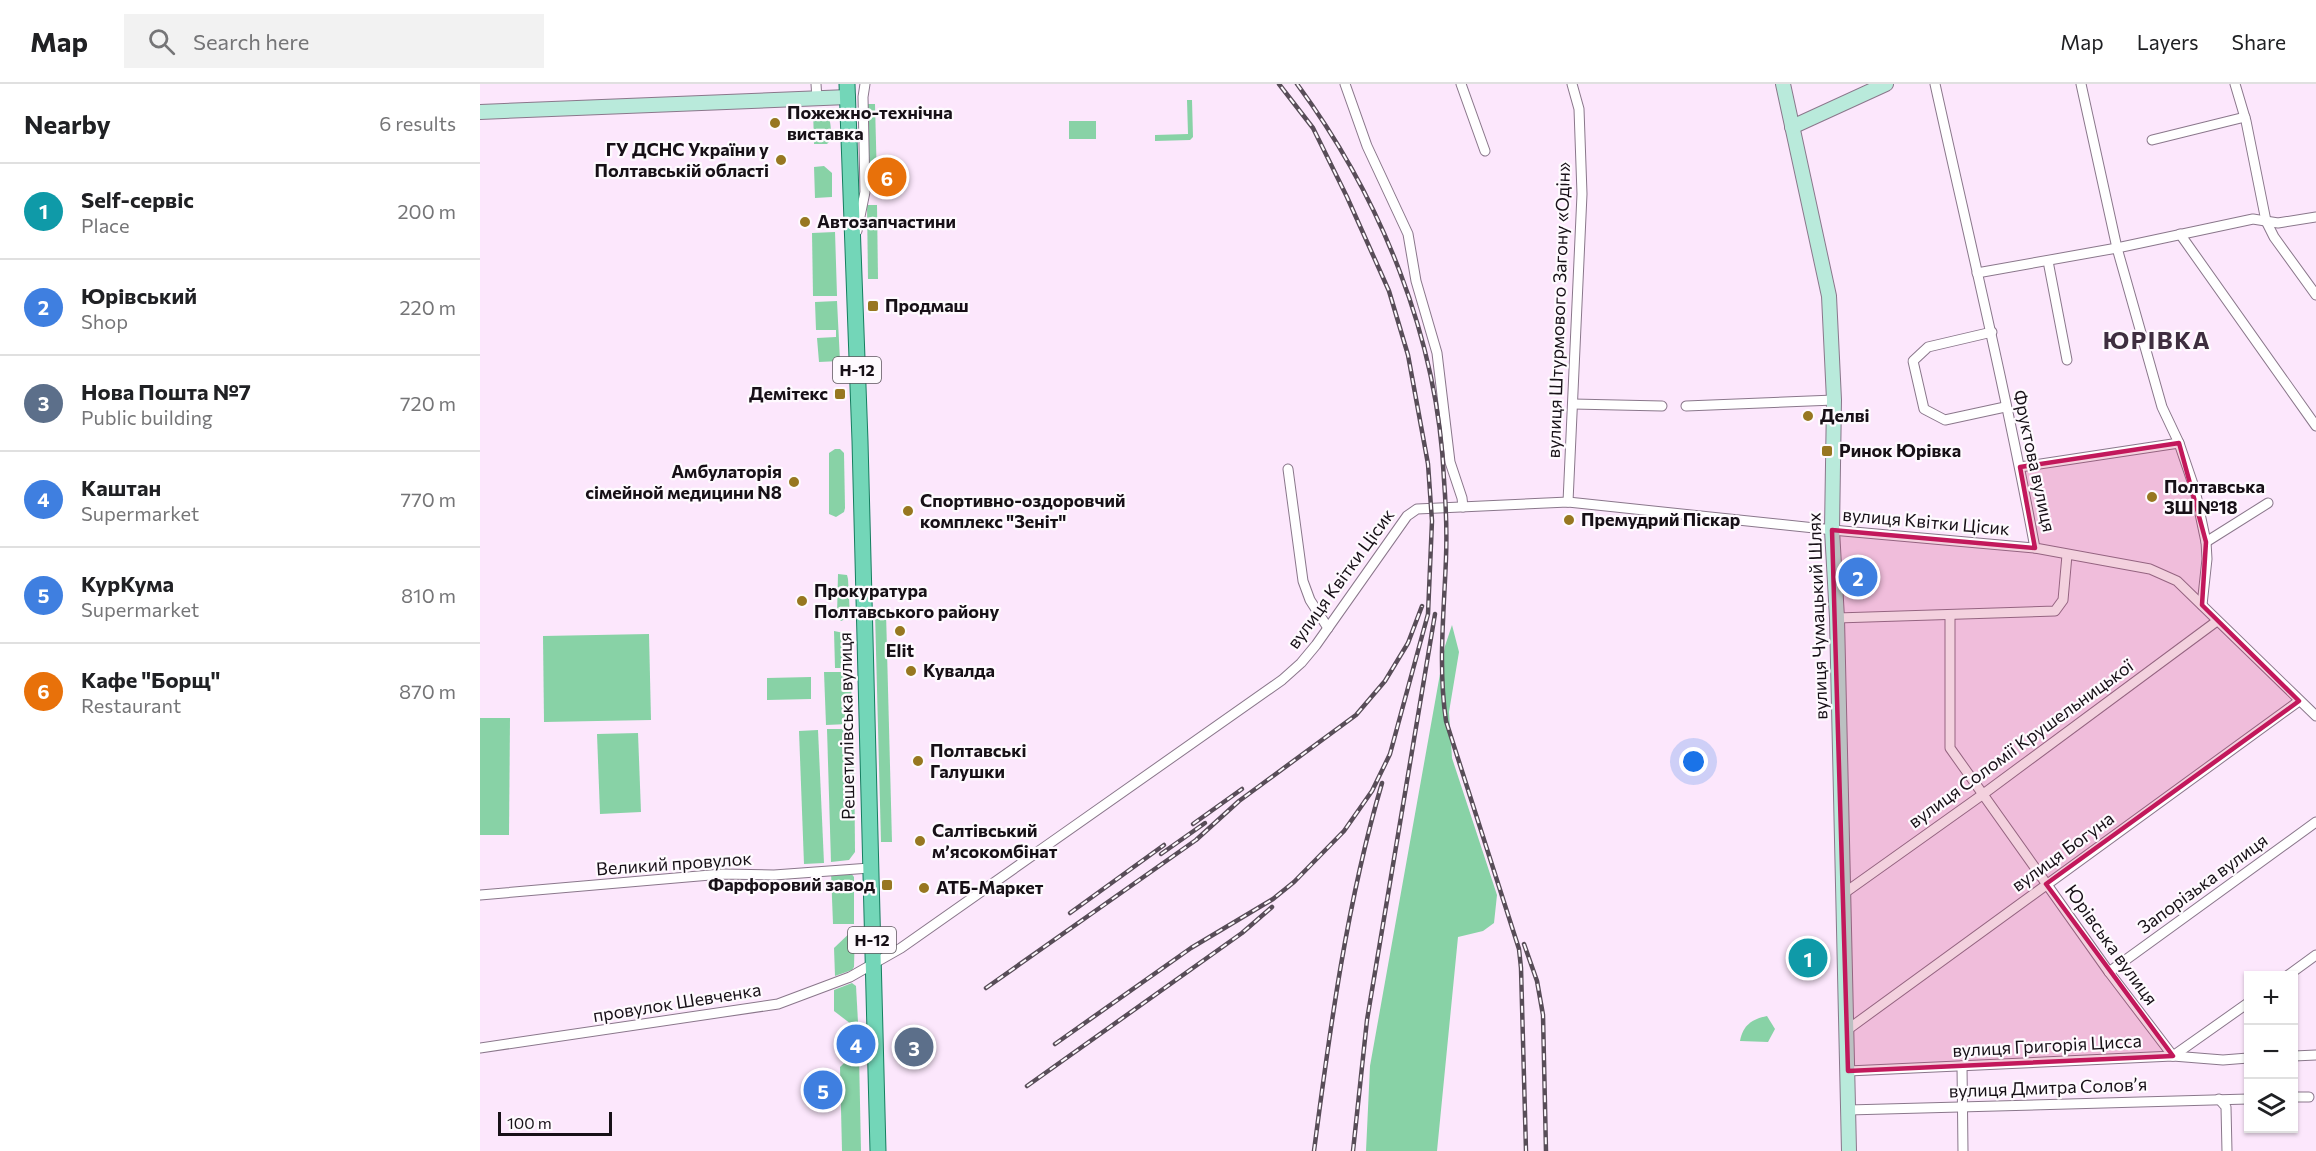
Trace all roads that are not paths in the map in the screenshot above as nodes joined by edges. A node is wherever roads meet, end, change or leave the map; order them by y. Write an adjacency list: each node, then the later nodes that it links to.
1 (816, 84): 12 (street)
2 (865, 84): 11 (street)
3 (1345, 84): 38 (street)
4 (1461, 84): 17 (street)
5 (1572, 84): 28 (street, вулиця Штурмового Загону «Одін»)
6 (1783, 84): 15 (main road, вулиця Чумацький Шлях)
7 (1887, 84): 15 (main road)
8 (1935, 84): 23 (street, Фруктова вулиця)
9 (2081, 84): 21 (street)
10 (2235, 84): 14 (street)
11 (853, 93): 12 (main road); 52 (main road, Решетилівська вулиця / Н-12)
12 (817, 99): 13 (main road)
13 (480, 112)
14 (2245, 117): 16 (street); 19 (street)
15 (1792, 127): 27 (main road, вулиця Чумацький Шлях)
16 (2152, 141)
17 (1485, 151)
18 (2316, 217): 19 (street)
19 (2266, 221): 20 (street); 24 (street)
20 (2180, 234): 21 (street); 32 (street)
21 (2117, 248): 22 (street); 33 (street)
22 (2048, 261): 23 (street); 26 (street)
23 (1977, 273): 25 (street, Фруктова вулиця)
24 (2316, 295)
25 (1992, 332): 31 (street, Фруктова вулиця); 31 (street)
26 (2067, 360)
27 (1834, 400): 30 (street); 39 (main road, вулиця Чумацький Шлях)
28 (1573, 404): 29 (street); 36 (street, вулиця Штурмового Загону «Одін»)
29 (1662, 406)
30 (1686, 406)
31 (2005, 407): 34 (street, Фруктова вулиця)
32 (2316, 426)
33 (2179, 443): 34 (street); 40 (street)
34 (2020, 467): 41 (street, Фруктова вулиця)
35 (1288, 469): 47 (street)
36 (1568, 502): 38 (street, вулиця Квітки Цісик); 39 (street, вулиця Квітки Цісик)
37 (2268, 503): 40 (street)
38 (1463, 507): 47 (street, вулиця Квітки Цісик)
39 (1832, 530): 41 (street, вулиця Квітки Цісик); 45 (main road, вулиця Чумацький Шлях)
40 (2206, 542): 43 (street)
41 (2035, 548): 42 (street, Фруктова вулиця)
42 (2067, 555): 43 (street, Фруктова вулиця); 44 (street)
43 (2202, 605): 46 (street, Фруктова вулиця)
44 (1950, 616): 45 (street); 50 (street, Юрівська вулиця)
45 (1837, 618): 54 (main road, вулиця Чумацький Шлях)
46 (2217, 621): 48 (street, Фруктова вулиця); 50 (street, вулиця Соломії Крушельницької)
47 (1328, 628): 57 (street, вулиця Квітки Цісик)
48 (2299, 700): 49 (street, Фруктова вулиця); 53 (street, вулиця Богуна)
49 (2316, 716)
50 (1982, 795): 53 (street, Юрівська вулиця); 54 (street, вулиця Соломії Крушельницької)
51 (2316, 822): 59 (street, Запорізька вулиця)
52 (870, 868): 55 (street, Великий провулок); 57 (main road, Решетилівська вулиця / Н-12)
53 (2046, 884): 59 (street, Юрівська вулиця); 61 (street, вулиця Богуна)
54 (1843, 894): 61 (main road, вулиця Чумацький Шлях)
55 (480, 895)
56 (2316, 955): 58 (street)
57 (873, 965): 62 (street, провулок Шевченка); 75 (main road, Решетилівська вулиця / Н-12)
58 (2293, 971)
59 (2109, 972): 64 (street, Юрівська вулиця)
60 (2244, 1006): 64 (street)
61 (1847, 1030): 68 (main road, вулиця Чумацький Шлях)
62 (480, 1048)
63 (2316, 1055): 65 (street)
64 (2173, 1056): 66 (street, вулиця Григорія Цисса); 67 (street, вулиця Григорія Цисса)
65 (2298, 1056)
66 (2244, 1058)
67 (1962, 1066): 68 (street, вулиця Григорія Цисса); 73 (street)
68 (1848, 1071): 74 (main road, вулиця Чумацький Шлях)
69 (2298, 1097): 70 (street)
70 (2309, 1097)
71 (2219, 1099): 72 (street, вулиця Дмитра Соловʼя); 73 (street, вулиця Дмитра Соловʼя); 78 (street)
72 (2244, 1099)
73 (1962, 1107): 74 (street, вулиця Дмитра Соловʼя); 77 (street)
74 (1848, 1110): 76 (main road, вулиця Чумацький Шлях)
75 (878, 1151)
76 (1849, 1151)
77 (1963, 1151)
78 (2227, 1151)

